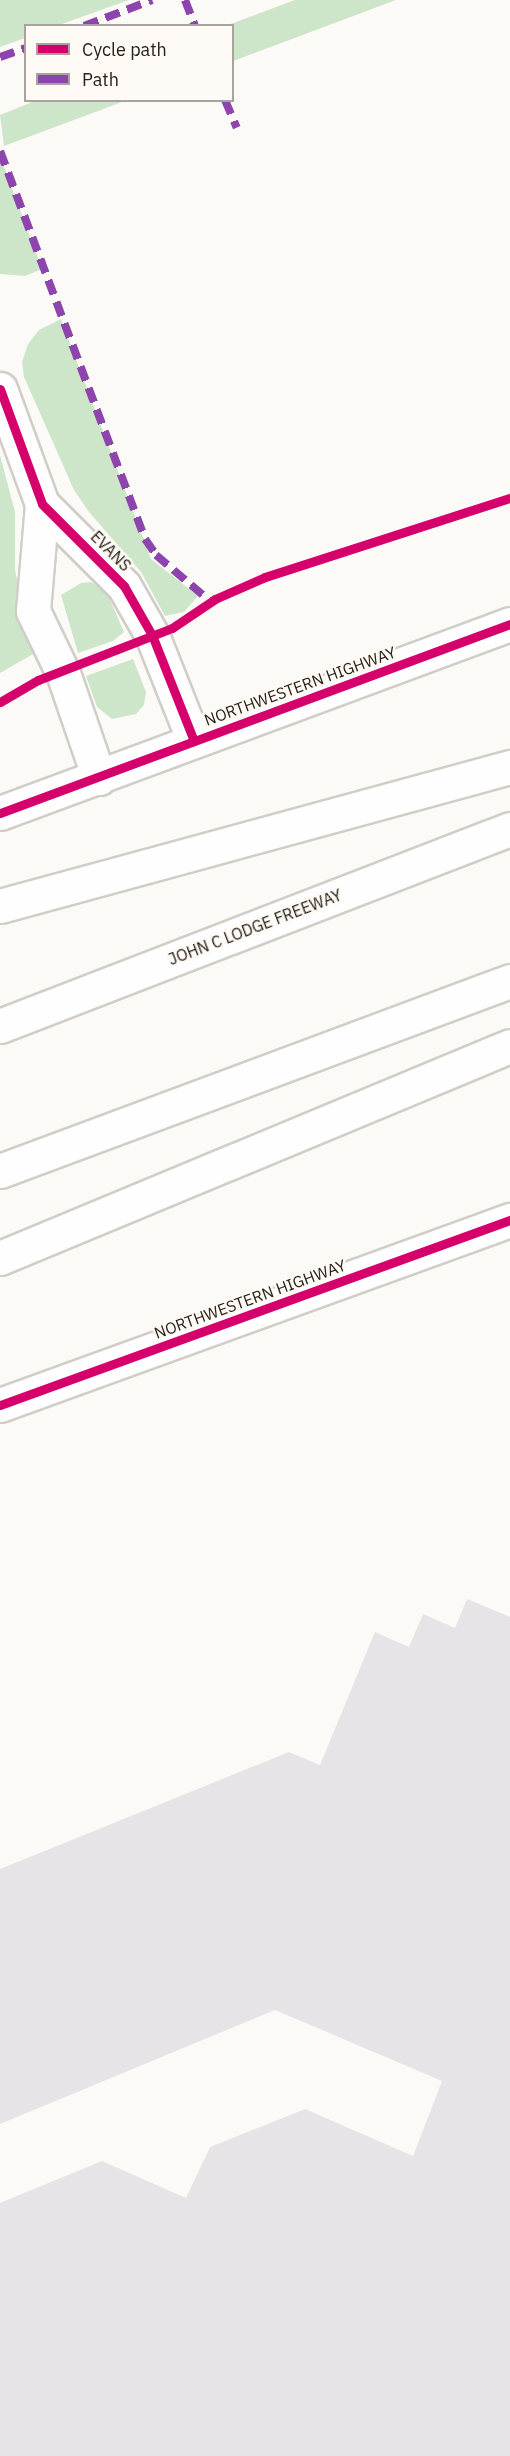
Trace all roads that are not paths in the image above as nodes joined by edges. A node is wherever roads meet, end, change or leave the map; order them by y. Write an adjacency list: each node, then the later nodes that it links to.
1 (0, 389): 2 (main road, EVANS)
2 (42, 504): 4 (main road, EVANS); 6 (main road, EVANS)
3 (510, 624): 4 (main road, NORTHWESTERN HIGHWAY)
4 (194, 741): 6 (main road, NORTHWESTERN HIGHWAY)
5 (510, 767): 9 (main road)
6 (99, 778): 7 (main road, NORTHWESTERN HIGHWAY)
7 (0, 813)
8 (510, 829): 11 (main road, JOHN C LODGE FREEWAY)
9 (0, 906)
10 (510, 981): 13 (main road)
11 (0, 1026)
12 (510, 1046): 15 (main road)
13 (0, 1171)
14 (510, 1220): 16 (main road, NORTHWESTERN HIGHWAY)
15 (0, 1258)
16 (0, 1405)

